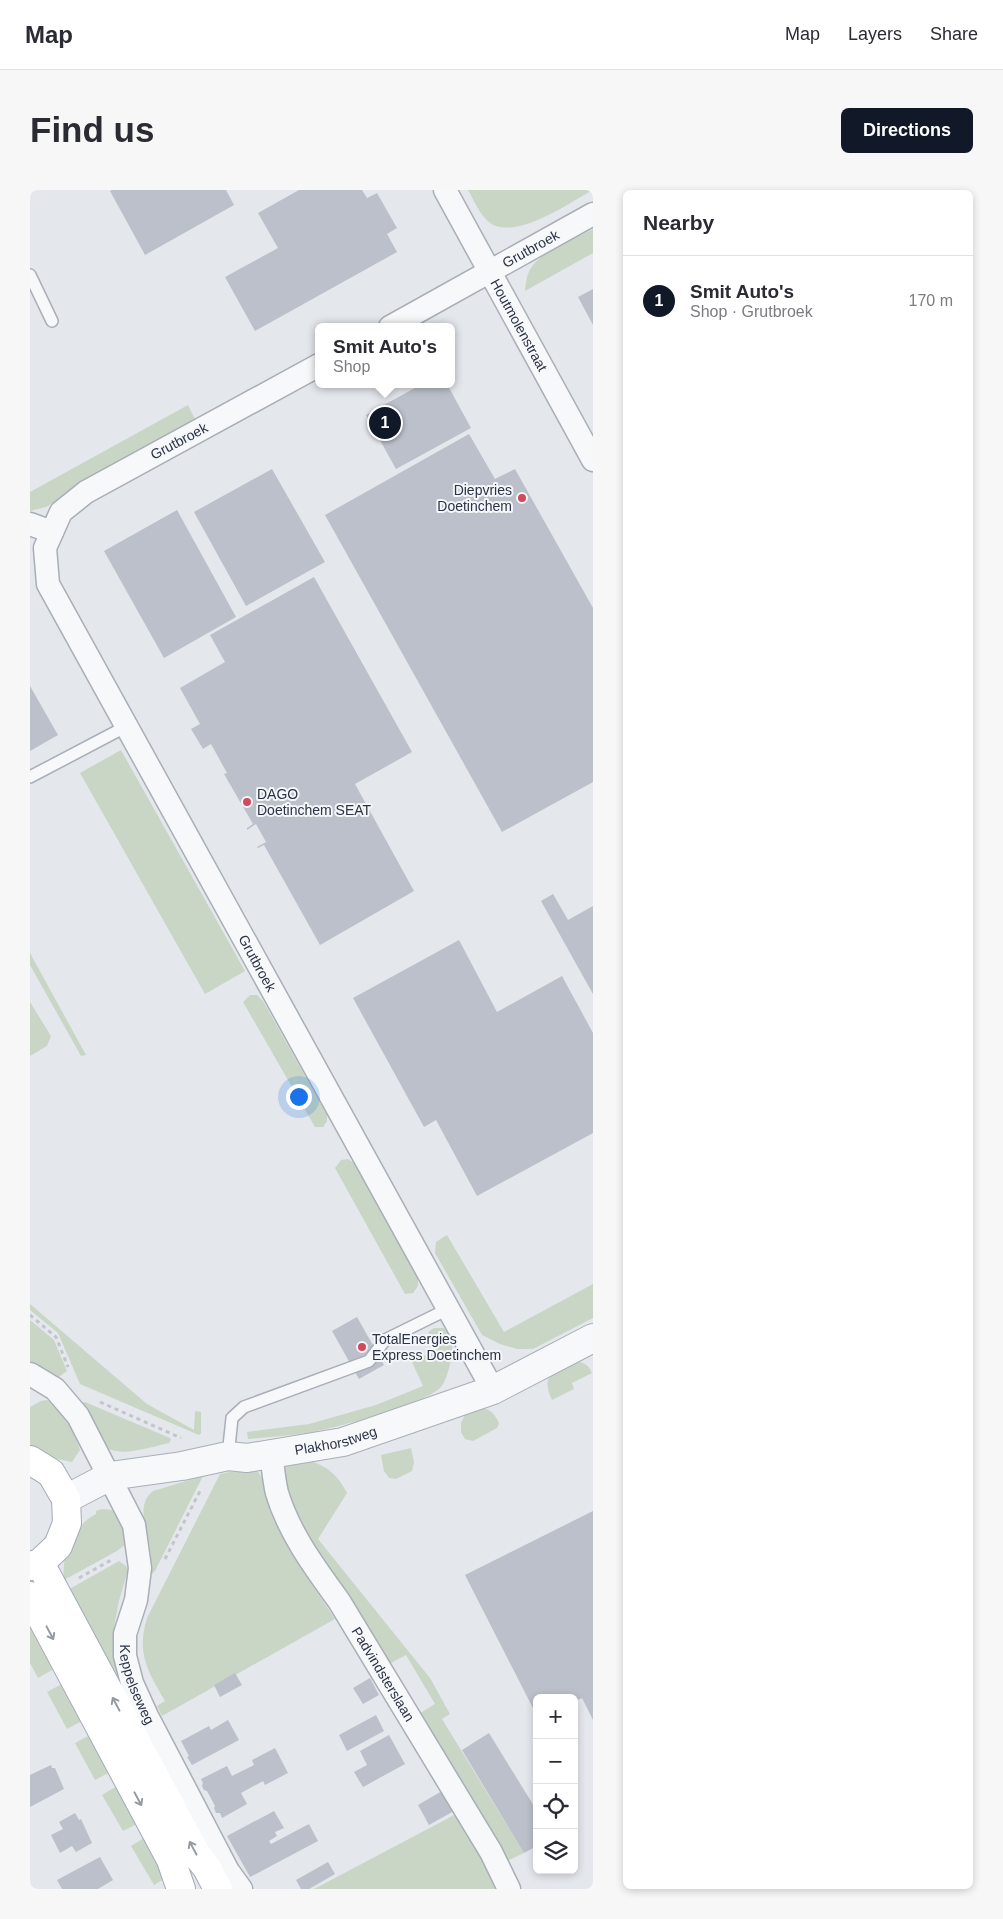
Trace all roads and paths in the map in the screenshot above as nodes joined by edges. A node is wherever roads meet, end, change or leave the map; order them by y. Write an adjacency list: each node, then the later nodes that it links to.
1 (445, 190): 3 (street, Houtmolenstraat)
2 (593, 214): 3 (street, Grutbroek)
3 (490, 272): 6 (street, Grutbroek); 8 (street, Houtmolenstraat)
4 (30, 275): 5 (lane)
5 (52, 321)
6 (397, 323)
7 (315, 367): 10 (street, Grutbroek)
8 (593, 460)
9 (30, 524): 10 (street)
10 (52, 532): 11 (street, Grutbroek)
11 (127, 726): 12 (lane); 13 (street, Grutbroek)
12 (30, 777)
13 (448, 1309): 18 (street, Grutbroek); 22 (lane)
14 (30, 1315): 16 (path)
15 (593, 1338): 18 (street, Plakhorstweg)
16 (69, 1369)
17 (30, 1374): 24 (street, Keppelseweg)
18 (493, 1390): 21 (street, Plakhorstweg)
19 (95, 1400): 20 (path)
20 (184, 1439)
21 (271, 1454): 22 (street, Plakhorstweg); 33 (street, Padvindsterslaan)
22 (228, 1456): 24 (street, Plakhorstweg); 27 (path)
23 (30, 1460): 25 (main road)
24 (110, 1476): 25 (street, Plakhorstweg); 26 (street, Keppelseweg)
25 (66, 1499): 28 (main road)
26 (138, 1546): 29 (path); 32 (street, Keppelseweg)
27 (164, 1562)
28 (35, 1564): 29 (main road, Keppelseweg)
29 (43, 1594): 30 (main road, Keppelseweg, one-way to 30); 31 (main road, Keppelseweg, one-way to 29)
30 (181, 1889)
31 (218, 1889)
32 (240, 1889)
33 (509, 1889)

